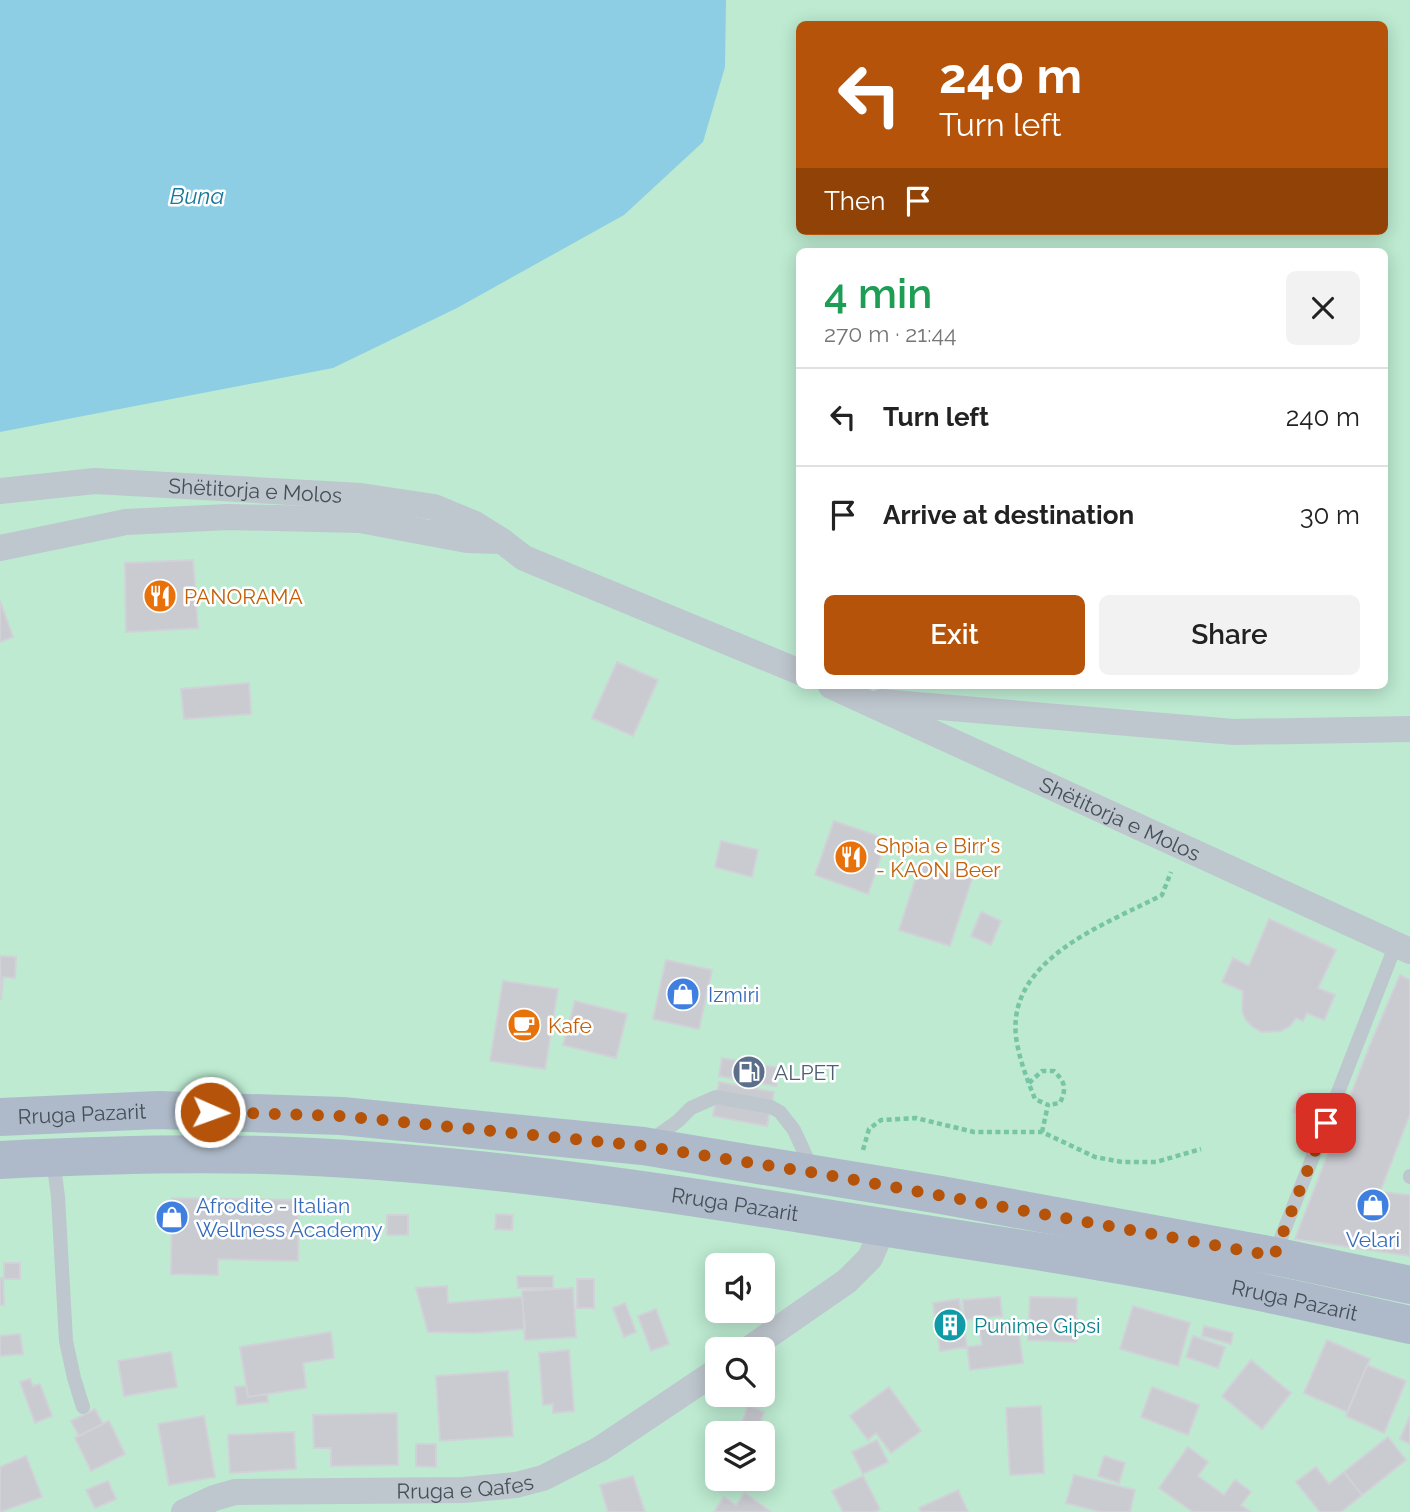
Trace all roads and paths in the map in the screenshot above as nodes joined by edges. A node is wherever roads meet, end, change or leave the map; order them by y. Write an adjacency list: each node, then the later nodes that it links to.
1 (0, 491): 2 (street, Shëtitorja e Molos)
2 (502, 541): 3 (street, Shëtitorja e Molos); 4 (street, Shëtitorja e Molos)
3 (0, 548)
4 (796, 670)
5 (838, 689): 6 (street, Shëtitorja e Molos)
6 (862, 700): 7 (street); 8 (street, Shëtitorja e Molos)
7 (1410, 729)
8 (1181, 845): 9 (street, Shëtitorja e Molos); 10 (path)
9 (1403, 947): 21 (lane)
10 (1029, 1083): 11 (path); 11 (path)
11 (1048, 1105): 13 (path)
12 (0, 1117): 14 (main road, Rruga Pazarit)
13 (1042, 1132): 15 (path); 16 (path)
14 (643, 1146): 19 (main road, Rruga Pazarit); 19 (lane)
15 (1201, 1149)
16 (862, 1155)
17 (53, 1157): 18 (main road, Rruga Pazarit); 20 (main road, Rruga Pazarit); 26 (lane, Rruga Pazarit)
18 (0, 1160)
19 (816, 1173): 21 (main road, Rruga Pazarit)
20 (883, 1228): 23 (main road, Rruga Pazarit); 24 (street)
21 (1274, 1256): 22 (main road, Rruga Pazarit)
22 (1410, 1285)
23 (1410, 1325)
24 (766, 1337)
25 (705, 1379): 27 (street, Rruga e Qafes)
26 (83, 1407)
27 (184, 1512)

